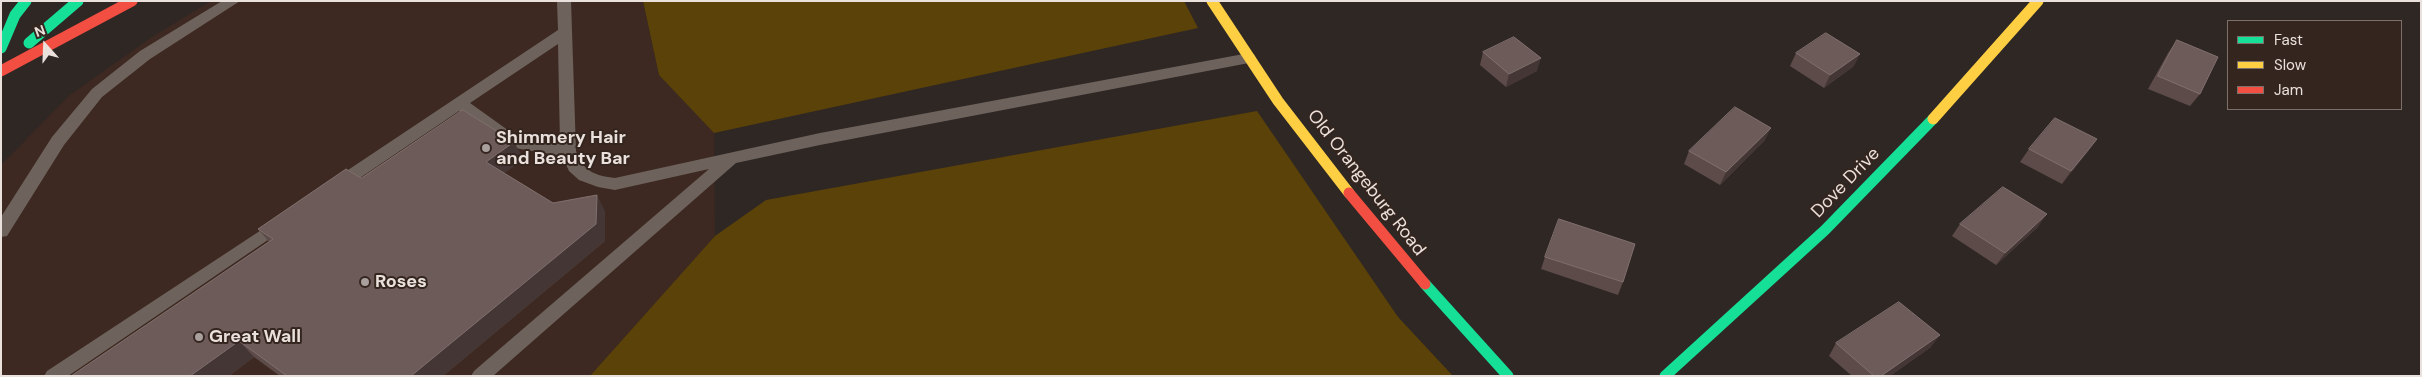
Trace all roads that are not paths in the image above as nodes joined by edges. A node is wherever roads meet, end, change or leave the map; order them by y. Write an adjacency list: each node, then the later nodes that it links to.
1 (26, 1): 9 (street)
2 (78, 1): 11 (street)
3 (132, 1): 12 (street)
4 (233, 1): 18 (lane)
5 (564, 1): 8 (lane)
6 (1212, 1): 10 (street, Old Orangeburg Road)
7 (2038, 1): 22 (street, Dove Drive)
8 (565, 32): 13 (lane); 14 (lane)
9 (1, 48)
10 (1250, 58): 15 (lane); 21 (street, Old Orangeburg Road)
11 (1, 67)
12 (1, 71)
13 (459, 103): 14 (lane); 16 (lane)
14 (568, 151): 15 (lane)
15 (730, 159): 20 (lane)
16 (320, 196)
17 (296, 213): 19 (lane)
18 (1, 231)
19 (54, 376)
20 (480, 376)
21 (1508, 376)
22 (1665, 376)

